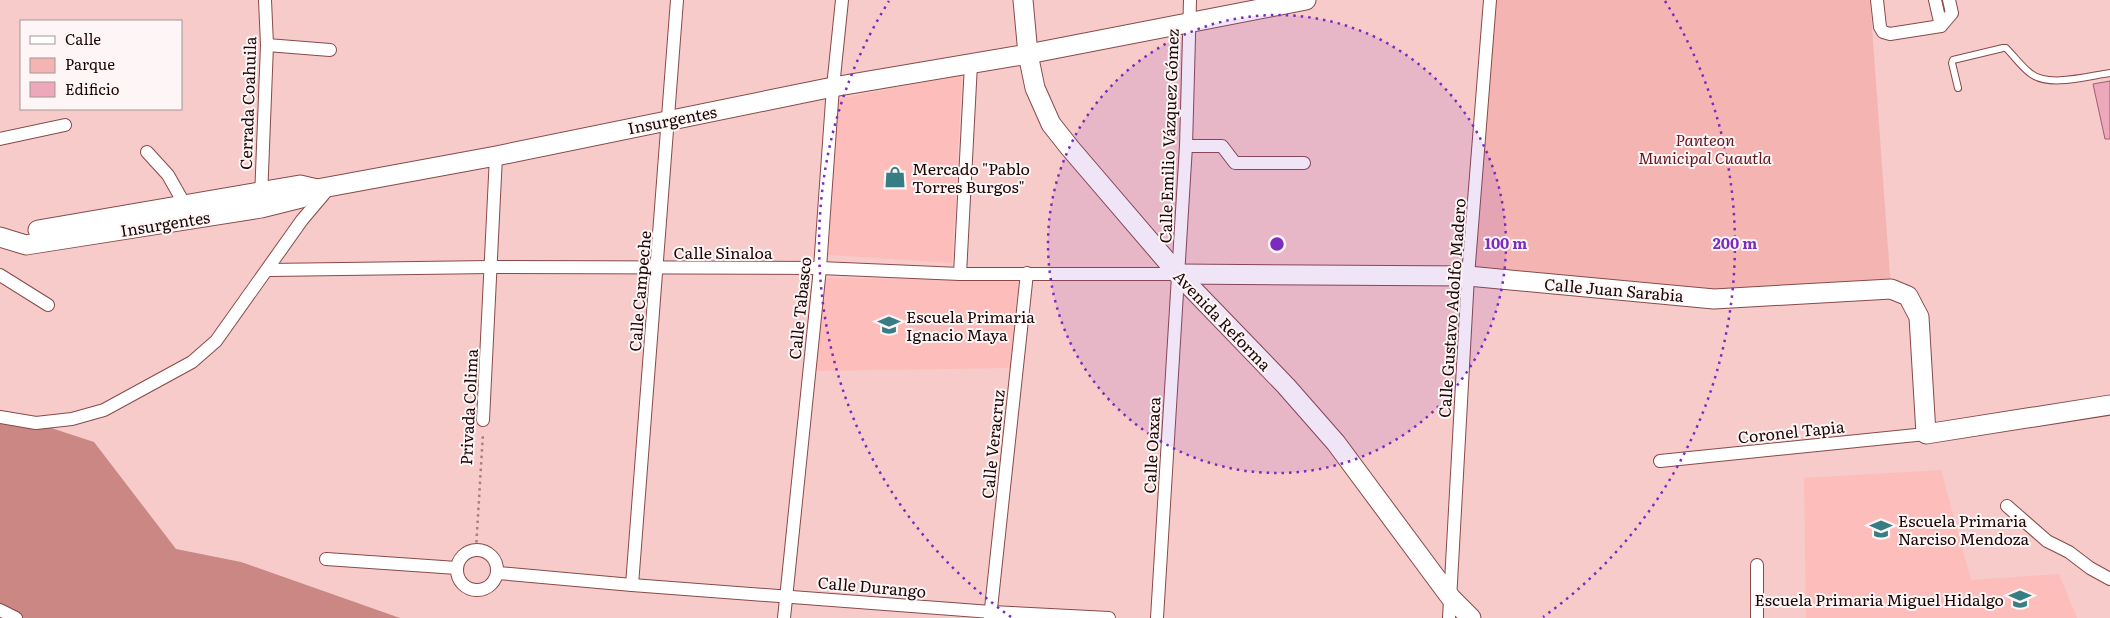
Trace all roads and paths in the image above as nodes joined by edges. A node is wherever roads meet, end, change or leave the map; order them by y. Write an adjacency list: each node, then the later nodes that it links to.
1 (265, 0): 13 (street, Cerrada Coahuila)
2 (677, 0): 20 (street, Calle Campeche)
3 (842, 0): 18 (street, Calle Tabasco)
4 (1023, 0): 15 (street, Avenida Reforma)
5 (1190, 0): 11 (street, Calle Emilio Vázquez Gómez)
6 (1306, 0): 11 (street, Insurgentes)
7 (1490, 0): 40 (street, Calle Gustavo Adolfo Madero)
8 (1877, 0): 12 (street)
9 (1935, 0): 12 (street)
10 (1949, 0): 12 (street)
11 (1189, 23): 15 (street, Insurgentes); 23 (street, Calle Emilio Vázquez Gómez)
12 (1941, 26)
13 (267, 45): 14 (street); 28 (street, Cerrada Coahuila)
14 (330, 50)
15 (1028, 54): 16 (street, Insurgentes); 38 (street, Avenida Reforma)
16 (971, 64): 18 (street, Insurgentes); 37 (street)
17 (2110, 73): 19 (lane)
18 (833, 87): 20 (street, Insurgentes); 34 (street, Calle Tabasco)
19 (1958, 88)
20 (670, 119): 25 (street, Insurgentes); 33 (street, Calle Campeche)
21 (65, 125): 22 (street)
22 (0, 139)
23 (1186, 146): 26 (street); 38 (street, Calle Emilio Vázquez Gómez)
24 (147, 152): 29 (street)
25 (496, 156): 27 (street, Insurgentes); 32 (street, Privada Colima)
26 (1304, 164)
27 (323, 189): 28 (street, Insurgentes); 35 (street)
28 (261, 200): 29 (street, Insurgentes); 30 (street, Insurgentes)
29 (185, 205): 30 (street, Insurgentes)
30 (131, 221): 31 (street, Insurgentes)
31 (6, 238)
32 (491, 267): 33 (street, Calle Sinaloa); 35 (street, Calle Sinaloa); 44 (street, Privada Colima)
33 (657, 268): 34 (street, Calle Sinaloa); 54 (street, Calle Campeche)
34 (820, 268): 37 (street, Calle Sinaloa); 55 (street, Calle Tabasco)
35 (268, 270): 43 (street)
36 (1027, 273): 37 (street, Calle Sinaloa); 38 (street, Calle Sinaloa); 58 (street, Calle Veracruz)
37 (960, 274)
38 (1178, 274): 40 (street, Calle Juan Sarabia); 56 (street, Avenida Reforma); 62 (street, Calle Oaxaca)
39 (0, 275): 41 (street)
40 (1468, 276): 45 (street, Calle Juan Sarabia); 56 (street, Calle Gustavo Adolfo Madero)
41 (48, 305)
42 (2110, 406): 45 (street)
43 (0, 417)
44 (483, 420): 48 (path, Privada Colima)
45 (1926, 434): 46 (street, Coronel Tapia)
46 (1660, 460)
47 (2007, 506): 53 (street)
48 (476, 548): 51 (street); 52 (street)
49 (326, 559): 51 (street)
50 (1757, 565): 65 (street)
51 (457, 568): 52 (street)
52 (498, 573): 54 (street, Calle Durango)
53 (2110, 579)
54 (632, 585): 55 (street, Calle Durango)
55 (786, 595): 58 (street, Calle Durango); 60 (street, Calle Tabasco)
56 (1451, 598): 63 (street, Calle Gustavo Adolfo Madero); 64 (street, Avenida Reforma)
57 (0, 610): 59 (street)
58 (990, 615): 61 (street, Calle Durango)
59 (16, 618)
60 (784, 618)
61 (1109, 618)
62 (1157, 618)
63 (1449, 618)
64 (1472, 618)
65 (1757, 618)

